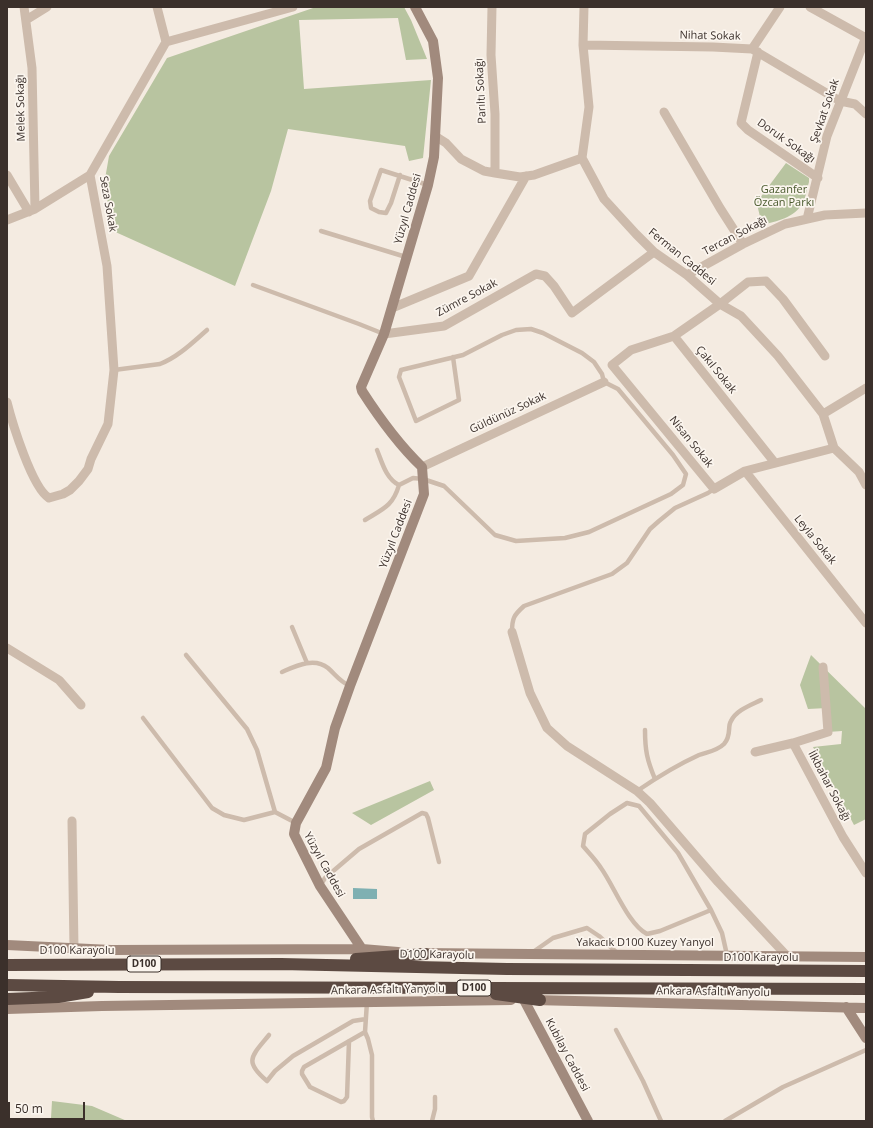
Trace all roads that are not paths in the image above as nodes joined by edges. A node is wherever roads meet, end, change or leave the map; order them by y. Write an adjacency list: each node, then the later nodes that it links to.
1 (24, 7): 10 (street, Melek Sokağı)
2 (47, 7): 10 (street)
3 (157, 7): 12 (street)
4 (293, 7): 12 (street)
5 (415, 7): 18 (main road, Yüzyıl Caddesi)
6 (492, 7): 20 (street, Parıltı Sokağı)
7 (584, 7): 13 (street)
8 (780, 7): 14 (street)
9 (810, 7): 11 (street)
10 (26, 20): 27 (street, Melek Sokağı)
11 (866, 38): 15 (street, Şevkat Sokak)
12 (166, 42): 22 (street, Seza Sokak)
13 (583, 45): 14 (street, Nihat Sokak); 19 (street)
14 (755, 51): 15 (street, Nihat Sokak); 25 (street, Doruk Sokağı)
15 (840, 101): 17 (street, Nihat Sokak); 25 (street, Şevkat Sokak)
16 (664, 112): 32 (street)
17 (866, 114)
18 (435, 136): 20 (street); 26 (main road, Yüzyıl Caddesi)
19 (582, 158): 24 (street); 33 (street, Ferman Caddesi)
20 (495, 174): 24 (street)
21 (7, 175): 27 (street)
22 (90, 175): 27 (street); 44 (street, Seza Sokak)
23 (400, 175): 23 (lane); 26 (lane)
24 (526, 176): 38 (street)
25 (818, 178): 29 (street, Şevkat Sokak)
26 (428, 185): 34 (main road, Yüzyıl Caddesi)
27 (32, 211): 30 (street)
28 (866, 213): 29 (street, Tercan Sokağı)
29 (807, 219): 32 (street, Tercan Sokağı)
30 (7, 220)
31 (321, 231): 34 (lane)
32 (743, 244): 35 (street, Tercan Sokağı)
33 (654, 252): 35 (street, Ferman Caddesi); 40 (street, Zümre Sokak)
34 (406, 258): 38 (main road, Yüzyıl Caddesi)
35 (687, 275): 37 (street, Ferman Caddesi)
36 (253, 285): 40 (lane)
37 (720, 304): 41 (street); 42 (street); 48 (street, Ferman Caddesi)
38 (392, 308): 40 (main road, Yüzyıl Caddesi)
39 (207, 330): 44 (lane)
40 (384, 334): 54 (main road, Yüzyıl Caddesi)
41 (674, 336): 53 (street, Çakıl Sokak); 59 (street, Nisan Sokak)
42 (826, 356)
43 (453, 358): 43 (lane); 45 (lane)
44 (114, 370): 50 (street, Seza Sokak)
45 (604, 382): 54 (street, Güldünüz Sokak); 56 (lane)
46 (866, 388): 48 (street)
47 (7, 402): 50 (street)
48 (823, 414): 51 (street, Ferman Caddesi)
49 (7, 428): 50 (street)
50 (16, 431)
51 (834, 448): 53 (street); 58 (street, Ferman Caddesi)
52 (377, 450): 57 (lane)
53 (775, 463): 55 (street)
54 (422, 467): 56 (main road, Yüzyıl Caddesi)
55 (745, 472): 59 (street); 61 (street, Leyla Sokak)
56 (423, 479): 57 (lane); 69 (main road, Yüzyıl Caddesi)
57 (399, 485): 60 (lane)
58 (866, 485)
59 (714, 489): 63 (lane)
60 (365, 520)
61 (866, 622)
62 (292, 627): 66 (lane)
63 (512, 632): 77 (street)
64 (7, 648): 71 (street)
65 (186, 654): 78 (lane)
66 (307, 663): 68 (lane); 69 (lane)
67 (823, 667): 74 (street)
68 (282, 672)
69 (350, 686): 80 (main road, Yüzyıl Caddesi)
70 (761, 700): 76 (lane)
71 (81, 705)
72 (143, 718): 78 (lane)
73 (645, 730): 76 (lane)
74 (793, 743): 75 (street); 82 (street, İlkbahar Sokağı)
75 (755, 752)
76 (655, 779): 77 (lane)
77 (637, 791): 92 (street)
78 (275, 812): 80 (lane)
79 (72, 821): 86 (street)
80 (296, 823): 83 (main road, Yüzyıl Caddesi)
81 (439, 862): 83 (lane)
82 (866, 873)
83 (320, 886): 87 (main road, Yüzyıl Caddesi)
84 (711, 910): 84 (lane); 91 (lane)
85 (7, 945): 86 (main road)
86 (74, 948): 87 (main road)
87 (362, 949): 88 (main road)
88 (425, 954): 90 (main road, Yakacık D100 Kuzey Yanyol); 94 (highway, D100)
89 (618, 954): 90 (main road, Yakacık D100 Kuzey Yanyol); 90 (lane); 91 (main road, Yakacık D100 Kuzey Yanyol)
90 (529, 955)
91 (728, 955): 92 (main road, Yakacık D100 Kuzey Yanyol)
92 (786, 955): 93 (main road, Yakacık D100 Kuzey Yanyol)
93 (866, 957)
94 (281, 964): 95 (highway, D100 Karayolu / D100); 96 (highway, D100 Karayolu / D100)
95 (7, 965)
96 (866, 971)
97 (7, 985): 98 (highway, D100)
98 (119, 987): 99 (highway, D100); 101 (highway)
99 (453, 988): 100 (highway, D100); 103 (highway)
100 (866, 989)
101 (7, 999)
102 (524, 1000): 103 (main road, Ankara Asfaltı Yanyolu); 104 (main road, Ankara Asfaltı Yanyolu); 118 (main road, Kubilay Caddesi)
103 (540, 1000): 105 (main road, Ankara Asfaltı Yanyolu)
104 (367, 1002): 107 (main road, Ankara Asfaltı Yanyolu); 108 (lane)
105 (846, 1007): 106 (main road, Ankara Asfaltı Yanyolu); 112 (main road)
106 (866, 1008)
107 (7, 1009)
108 (366, 1019): 110 (lane); 111 (lane)
109 (616, 1030): 119 (lane)
110 (365, 1032): 113 (lane); 116 (lane)
111 (269, 1035)
112 (866, 1038)
113 (349, 1041): 113 (lane)
114 (866, 1050): 120 (lane)
115 (435, 1097): 117 (lane)
116 (373, 1121)
117 (432, 1121)
118 (588, 1121)
119 (662, 1121)
120 (725, 1121)

